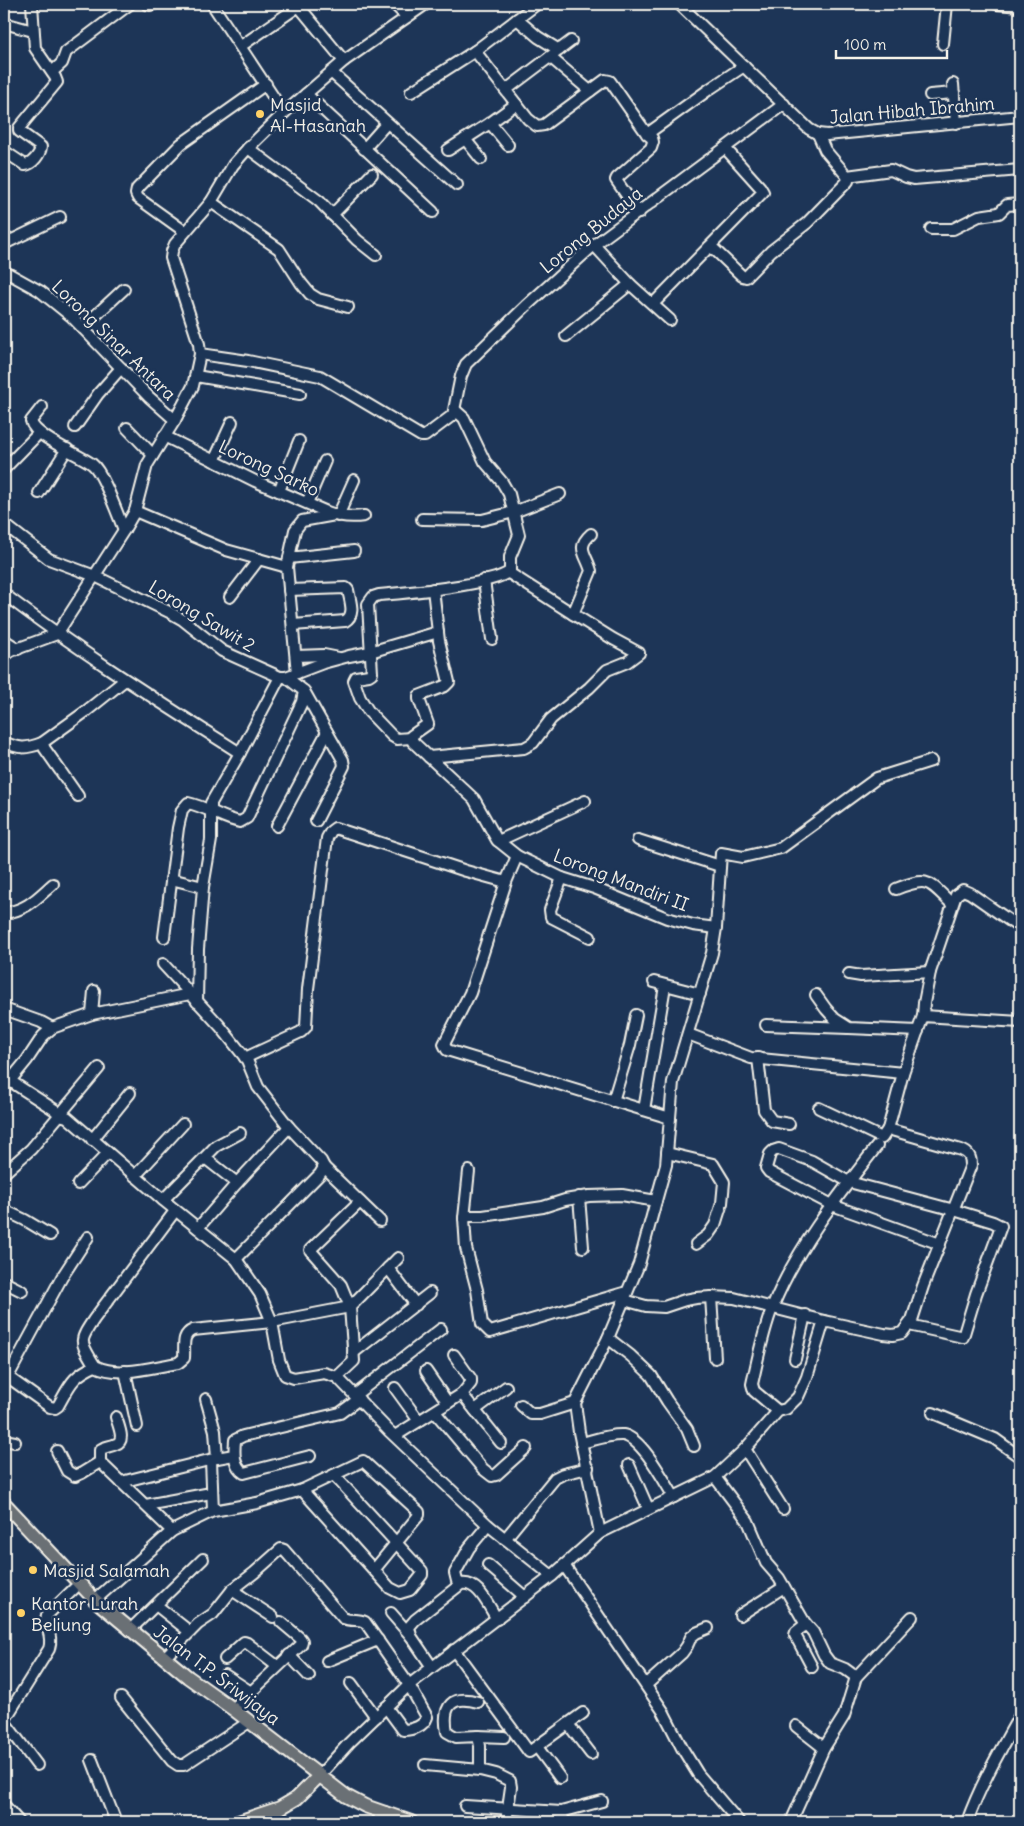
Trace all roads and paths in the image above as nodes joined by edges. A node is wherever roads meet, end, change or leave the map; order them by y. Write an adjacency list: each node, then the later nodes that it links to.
1 (32, 4): 17 (street)
2 (130, 4): 25 (street)
3 (147, 4): 4 (street)
4 (154, 4)
5 (212, 4): 20 (street)
6 (394, 4): 14 (street)
7 (426, 4): 14 (street)
8 (537, 4): 15 (street)
9 (679, 4): 24 (street, Jalan Hibah Ibrahim)
10 (947, 4): 19 (street)
11 (997, 4): 13 (street)
12 (298, 5): 20 (street); 23 (street)
13 (1020, 6)
14 (407, 17): 23 (street)
15 (517, 19): 21 (street); 22 (street)
16 (4, 23): 17 (street)
17 (33, 31): 25 (street)
18 (571, 41): 22 (street)
19 (943, 44)
20 (241, 46): 27 (street)
21 (475, 51): 28 (street); 30 (street)
22 (554, 54): 28 (street); 29 (street)
23 (344, 61): 26 (street)
24 (744, 66): 34 (street, Jalan Hibah Ibrahim); 40 (street)
25 (52, 72): 48 (street)
26 (331, 72): 31 (street); 37 (street)
27 (266, 84): 35 (street); 61 (street)
28 (506, 90): 33 (street)
29 (590, 91): 33 (street); 40 (street)
30 (411, 92)
31 (306, 94): 35 (street); 46 (street)
32 (930, 95): 39 (street)
33 (516, 104): 38 (street)
34 (784, 104): 41 (street, Jalan Hibah Ibrahim); 45 (street, Lorong Budaya)
35 (284, 114): 44 (street)
36 (1020, 116): 39 (street, Jalan Hibah Ibrahim)
37 (387, 123): 46 (street); 53 (street)
38 (490, 123): 42 (street); 43 (street)
39 (956, 123): 41 (street, Jalan Hibah Ibrahim)
40 (647, 134): 57 (street)
41 (818, 134): 52 (street)
42 (465, 139): 47 (street); 49 (street)
43 (508, 145)
44 (248, 148): 54 (street); 58 (street)
45 (725, 148): 57 (street, Lorong Budaya); 64 (street)
46 (364, 149): 56 (street)
47 (448, 150)
48 (4, 151)
49 (482, 159)
50 (1020, 170): 52 (street)
51 (372, 174): 58 (street)
52 (847, 176): 64 (street)
53 (457, 185)
54 (211, 202): 61 (street); 70 (street)
55 (1020, 204): 60 (street)
56 (433, 212)
57 (639, 213): 63 (street, Lorong Budaya)
58 (332, 215): 65 (street)
59 (60, 217): 62 (street)
60 (932, 229)
61 (184, 231): 74 (street)
62 (4, 244)
63 (594, 245): 67 (street); 79 (street, Lorong Budaya)
64 (709, 247): 69 (street)
65 (376, 255)
66 (4, 271): 72 (street, Lorong Sinar Antara)
67 (630, 284): 69 (street); 73 (street)
68 (124, 289): 72 (street)
69 (653, 304): 71 (street)
70 (348, 307)
71 (670, 320)
72 (82, 328): 75 (street, Lorong Sinar Antara)
73 (566, 336)
74 (200, 354): 76 (street); 79 (street)
75 (121, 368): 80 (street, Lorong Sinar Antara); 82 (street)
76 (196, 376): 77 (street); 80 (street)
77 (300, 394)
78 (42, 407): 84 (street)
79 (455, 410): 98 (street)
80 (175, 420): 85 (street)
81 (232, 422): 89 (street)
82 (76, 427)
83 (127, 428): 88 (street)
84 (39, 433): 87 (street); 91 (street)
85 (164, 436): 88 (street); 89 (street, Lorong Sarko)
86 (299, 442): 93 (street)
87 (67, 449): 94 (street); 103 (street)
88 (153, 455): 97 (street)
89 (214, 461): 93 (street, Lorong Sarko)
90 (325, 461): 96 (street)
91 (4, 469)
92 (354, 480): 99 (street)
93 (279, 491): 96 (street, Lorong Sarko)
94 (38, 493)
95 (560, 494): 98 (street)
96 (307, 503): 99 (street, Lorong Sarko)
97 (135, 511): 103 (street); 106 (street)
98 (514, 512): 101 (street); 108 (street)
99 (337, 516): 100 (street, Lorong Sarko); 107 (street)
100 (364, 516)
101 (422, 519)
102 (5, 528): 109 (street, Lorong Sawit 2)
103 (124, 530): 109 (street)
104 (591, 534): 115 (street)
105 (354, 550): 107 (street)
106 (259, 559): 107 (street); 114 (street)
107 (288, 562): 112 (street)
108 (509, 573): 110 (street); 115 (street)
109 (95, 576): 118 (street); 126 (street, Lorong Sawit 2)
110 (484, 580): 111 (street); 119 (street)
111 (433, 589): 117 (street); 122 (street)
112 (289, 590): 116 (street); 116 (street)
113 (4, 594): 118 (street)
114 (230, 597)
115 (573, 614): 134 (street)
116 (293, 625): 123 (street)
117 (438, 632): 122 (street); 130 (street)
118 (57, 634): 121 (street); 127 (street)
119 (492, 639)
120 (4, 640): 121 (street)
121 (9, 651)
122 (370, 652): 124 (street); 130 (street)
123 (296, 656): 124 (street); 125 (street)
124 (340, 658): 125 (street)
125 (297, 673): 126 (street)
126 (283, 677): 128 (street, Lorong Sawit 2); 133 (street)
127 (125, 680): 132 (street); 133 (street)
128 (304, 691): 129 (street); 138 (street)
129 (327, 732): 139 (street); 140 (street)
130 (411, 738): 134 (street)
131 (4, 742): 132 (street)
132 (42, 743): 136 (street)
133 (240, 753): 138 (street)
134 (429, 757): 142 (street)
135 (931, 761): 144 (street)
136 (78, 796)
137 (585, 801): 142 (street)
138 (210, 809): 146 (street); 149 (street)
139 (316, 821)
140 (277, 826)
141 (638, 840): 144 (street)
142 (498, 841): 143 (street, Lorong Mandiri II)
143 (517, 856): 145 (street, Lorong Mandiri II); 147 (street)
144 (720, 866): 153 (street)
145 (562, 878): 153 (street, Lorong Mandiri II); 156 (street)
146 (171, 879): 149 (street); 155 (street)
147 (506, 882): 176 (street); 182 (street)
148 (53, 884): 152 (street)
149 (202, 886): 165 (street)
150 (896, 889): 151 (street)
151 (952, 904): 154 (street); 158 (street)
152 (4, 913)
153 (716, 928): 163 (street)
154 (1020, 928)
155 (164, 937)
156 (590, 937)
157 (163, 964): 165 (street)
158 (930, 972): 159 (street); 169 (street)
159 (849, 974)
160 (654, 982): 161 (street)
161 (665, 986): 163 (street); 184 (street)
162 (94, 991): 167 (street)
163 (700, 994): 175 (street)
164 (816, 995): 173 (street)
165 (194, 998): 167 (street); 176 (street)
166 (4, 1009): 172 (street)
167 (92, 1014): 172 (street)
168 (636, 1014): 182 (street)
169 (924, 1016): 170 (street); 174 (street)
170 (1020, 1022)
171 (766, 1026): 173 (street)
172 (52, 1028): 180 (street)
173 (849, 1028): 174 (street)
174 (918, 1030): 179 (street)
175 (688, 1034): 177 (street); 186 (street)
176 (246, 1058): 189 (street)
177 (758, 1058): 179 (street); 188 (street)
178 (98, 1068): 185 (street)
179 (903, 1073): 190 (street)
180 (6, 1082): 185 (street)
181 (130, 1093): 192 (street)
182 (613, 1101): 184 (street)
183 (819, 1108): 190 (street)
184 (644, 1110): 186 (street)
185 (59, 1115): 192 (street); 199 (street)
186 (670, 1118): 195 (street)
187 (183, 1124): 200 (street)
188 (789, 1124)
189 (289, 1127): 197 (street); 202 (street)
190 (888, 1129): 210 (street)
191 (240, 1133): 196 (street)
192 (92, 1140): 194 (street)
193 (877, 1146): 201 (street)
194 (108, 1153): 200 (street); 203 (street)
195 (667, 1153): 206 (street); 217 (street)
196 (205, 1158): 202 (street); 205 (street)
197 (324, 1167): 207 (street); 221 (street)
198 (469, 1171): 212 (street)
199 (4, 1173)
200 (135, 1176): 205 (street)
201 (849, 1182): 208 (street); 208 (street); 210 (street)
202 (237, 1183): 214 (street)
203 (78, 1184)
204 (579, 1198): 206 (street); 212 (street); 219 (street)
205 (163, 1200): 211 (street)
206 (656, 1201): 226 (street)
207 (360, 1202): 213 (street); 229 (street)
208 (832, 1205): 218 (street); 230 (street)
209 (4, 1210): 215 (street)
210 (954, 1210): 218 (street); 234 (street)
211 (176, 1211): 214 (street); 241 (street)
212 (464, 1218): 226 (street)
213 (380, 1222)
214 (198, 1228): 221 (street)
215 (50, 1235)
216 (88, 1237): 245 (street)
217 (696, 1244)
218 (940, 1244): 234 (street)
219 (584, 1247)
220 (398, 1258): 222 (street)
221 (236, 1259): 233 (street)
222 (388, 1268): 228 (street); 229 (street)
223 (4, 1282): 224 (street)
224 (22, 1292)
225 (430, 1292): 228 (street)
226 (626, 1296): 227 (street); 236 (street)
227 (711, 1297): 230 (street); 239 (street)
228 (416, 1305): 237 (street)
229 (350, 1307): 233 (street); 237 (street)
230 (773, 1307): 231 (street); 255 (street)
231 (805, 1316): 232 (street); 240 (street)
232 (824, 1321): 234 (street); 255 (street)
233 (272, 1322): 242 (street); 244 (street)
234 (909, 1325)
235 (441, 1329): 249 (street)
236 (608, 1338): 252 (street); 266 (street)
237 (353, 1353): 244 (street)
238 (454, 1355): 248 (street)
239 (715, 1358)
240 (794, 1359)
241 (95, 1366): 242 (street); 245 (street)
242 (126, 1371): 260 (street)
243 (426, 1372): 251 (street)
244 (337, 1377): 249 (street)
245 (6, 1381)
246 (506, 1387): 254 (street)
247 (395, 1388): 259 (street)
248 (462, 1394): 251 (street); 254 (street)
249 (357, 1396): 261 (street); 270 (street)
250 (206, 1399): 273 (street)
251 (448, 1403): 256 (street)
252 (575, 1403): 253 (street); 264 (street)
253 (521, 1405)
254 (475, 1410): 265 (street)
255 (778, 1411): 268 (street)
256 (435, 1412): 259 (street); 267 (street)
257 (933, 1413): 272 (street)
258 (116, 1417): 274 (street)
259 (419, 1422): 261 (street)
260 (137, 1426)
261 (395, 1436): 288 (street)
262 (4, 1440): 263 (street)
263 (15, 1442)
264 (581, 1442): 276 (street); 282 (street)
265 (501, 1443)
266 (694, 1446)
267 (526, 1448)
268 (745, 1449): 278 (street); 286 (street)
269 (57, 1451): 274 (street)
270 (234, 1455): 271 (street); 273 (street)
271 (310, 1456)
272 (1020, 1458)
273 (214, 1459): 279 (street); 281 (street)
274 (100, 1462): 279 (street)
275 (629, 1465): 284 (street)
276 (588, 1468): 290 (street); 291 (street)
277 (334, 1475): 280 (street); 292 (street); 292 (street)
278 (716, 1477): 282 (street); 300 (street)
279 (121, 1482): 283 (street)
280 (302, 1490): 287 (street); 296 (street)
281 (211, 1493): 283 (street); 287 (street)
282 (674, 1497): 284 (street)
283 (146, 1505): 289 (street)
284 (648, 1508): 290 (street)
285 (6, 1509): 298 (main road, Jalan T.P. Sriwijaya)
286 (783, 1509)
287 (212, 1512): 289 (street)
288 (488, 1525): 291 (street); 299 (street)
289 (172, 1530): 303 (street)
290 (600, 1533): 295 (street)
291 (505, 1539): 297 (street)
292 (397, 1544): 296 (street); 296 (street)
293 (203, 1559): 304 (street)
294 (488, 1564): 302 (street)
295 (564, 1566): 297 (street); 328 (street)
296 (374, 1570)
297 (552, 1576): 302 (street)
298 (79, 1584): 303 (main road, Jalan T.P. Sriwijaya); 337 (street)
299 (461, 1584): 308 (street); 313 (street)
300 (784, 1587): 306 (street); 309 (street)
301 (232, 1590): 312 (street); 314 (street); 316 (street)
302 (525, 1597): 308 (street)
303 (95, 1600): 311 (main road, Jalan T.P. Sriwijaya)
304 (156, 1605): 311 (street); 312 (street)
305 (391, 1613): 313 (street)
306 (740, 1615)
307 (912, 1618): 325 (street)
308 (497, 1619): 315 (street)
309 (806, 1624): 322 (street); 325 (street)
310 (708, 1628): 328 (street)
311 (130, 1630): 317 (main road, Jalan T.P. Sriwijaya)
312 (190, 1632): 317 (street)
313 (411, 1636): 321 (street)
314 (378, 1640): 319 (street); 327 (street)
315 (454, 1650): 321 (street); 343 (street)
316 (289, 1655): 320 (street); 324 (street)
317 (165, 1657): 333 (main road, Jalan T.P. Sriwijaya)
318 (224, 1659): 320 (street)
319 (327, 1661)
320 (277, 1666): 329 (street)
321 (432, 1667): 327 (street)
322 (812, 1667)
323 (226, 1675): 329 (street)
324 (309, 1676)
325 (856, 1677): 344 (street)
326 (351, 1683): 336 (street)
327 (409, 1685): 332 (street); 332 (street)
328 (646, 1685): 363 (street)
329 (251, 1692): 333 (street)
330 (121, 1698): 338 (street)
331 (478, 1702): 341 (street)
332 (386, 1707): 336 (street)
333 (233, 1709): 338 (main road, Jalan T.P. Sriwijaya)
334 (583, 1713): 339 (street)
335 (1020, 1715): 365 (street)
336 (376, 1717): 350 (street)
337 (4, 1721): 347 (street)
338 (249, 1722): 350 (main road, Jalan T.P. Sriwijaya)
339 (568, 1724): 343 (street); 345 (street)
340 (796, 1726): 344 (street)
341 (478, 1736): 342 (street); 349 (street)
342 (504, 1737)
343 (537, 1747): 351 (street)
344 (824, 1748): 364 (street)
345 (590, 1754)
346 (92, 1760): 359 (street)
347 (37, 1765)
348 (425, 1765): 349 (street)
349 (480, 1770): 355 (street)
350 (320, 1776): 356 (main road, Jalan T.P. Sriwijaya); 360 (main road)
351 (560, 1778)
352 (602, 1801): 357 (street)
353 (4, 1805): 358 (street)
354 (465, 1806): 355 (street)
355 (507, 1808): 357 (street); 362 (street)
356 (381, 1817): 361 (main road, Jalan T.P. Sriwijaya)
357 (563, 1817)
358 (18, 1822)
359 (116, 1822)
360 (238, 1822)
361 (409, 1822)
362 (506, 1822)
363 (739, 1822)
364 (791, 1822)
365 (967, 1822)

